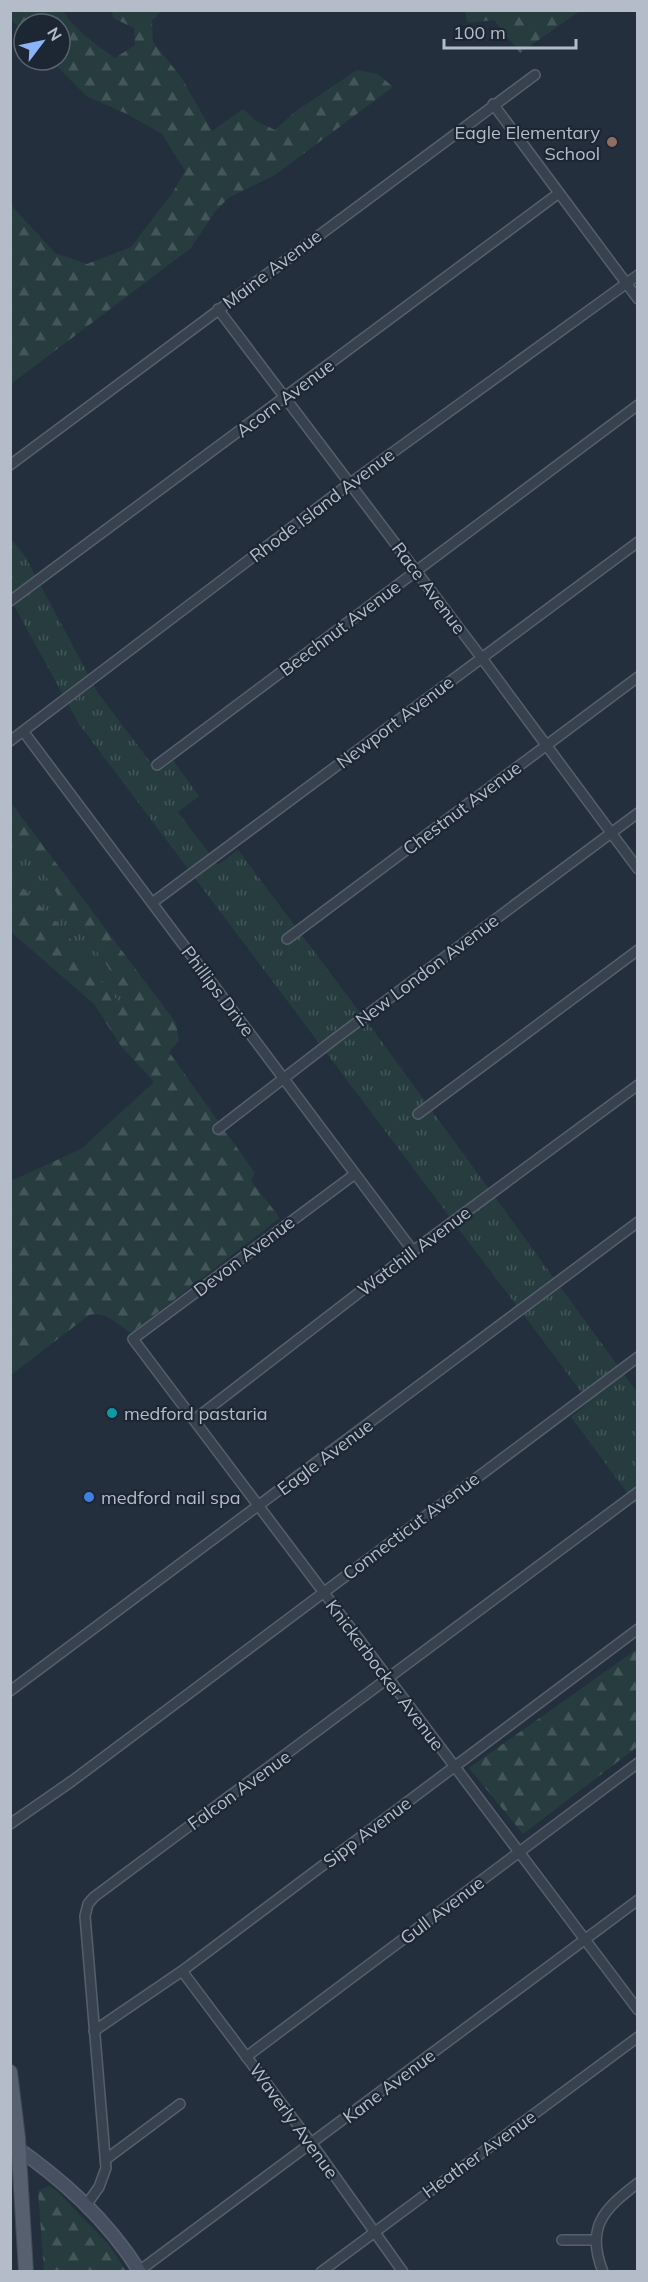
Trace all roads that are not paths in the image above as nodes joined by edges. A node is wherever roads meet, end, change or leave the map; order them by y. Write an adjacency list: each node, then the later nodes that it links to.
1 (535, 75): 2 (street, Maine Avenue)
2 (493, 104): 3 (street); 7 (street, Maine Avenue)
3 (559, 194): 5 (street); 8 (street, Acorn Avenue)
4 (638, 274): 5 (street, Rhode Island Avenue)
5 (625, 283): 6 (street); 11 (street, Rhode Island Avenue)
6 (638, 299)
7 (218, 309): 8 (street, Race Avenue); 10 (street, Maine Avenue)
8 (284, 399): 11 (street, Race Avenue); 14 (street, Acorn Avenue)
9 (638, 405): 13 (street, Beechnut Avenue)
10 (10, 465)
11 (349, 484): 13 (street, Race Avenue); 17 (street, Rhode Island Avenue)
12 (638, 542): 15 (street, Newport Avenue)
13 (416, 571): 15 (street, Race Avenue); 20 (street, Beechnut Avenue)
14 (10, 602)
15 (482, 657): 19 (street, Race Avenue); 24 (street, Newport Avenue)
16 (638, 677): 19 (street, Chestnut Avenue)
17 (23, 731): 18 (street, Rhode Island Avenue); 24 (street, Phillips Drive)
18 (10, 741)
19 (546, 746): 22 (street, Race Avenue); 25 (street, Chestnut Avenue)
20 (157, 765)
21 (638, 813): 22 (street, New London Avenue)
22 (611, 833): 23 (street, Race Avenue); 27 (street, New London Avenue)
23 (638, 869)
24 (152, 903): 27 (street, Phillips Drive)
25 (287, 939)
26 (638, 950): 29 (street)
27 (284, 1079): 30 (street, New London Avenue); 31 (street, Phillips Drive)
28 (638, 1085): 33 (street, Watchill Avenue)
29 (418, 1114)
30 (218, 1129)
31 (355, 1173): 33 (street, Phillips Drive); 34 (street, Devon Avenue)
32 (638, 1222): 38 (street, Eagle Avenue)
33 (413, 1251): 36 (street, Watchill Avenue)
34 (133, 1339): 36 (street, Knickerbocker Avenue)
35 (638, 1357): 39 (street, Connecticut Avenue)
36 (194, 1420): 38 (street, Knickerbocker Avenue)
37 (638, 1492): 41 (street, Falcon Avenue)
38 (259, 1506): 39 (street, Knickerbocker Avenue); 42 (street, Eagle Avenue)
39 (323, 1592): 41 (street, Knickerbocker Avenue); 45 (street, Connecticut Avenue)
40 (638, 1629): 44 (street, Sipp Avenue)
41 (389, 1679): 44 (street, Knickerbocker Avenue); 51 (street, Falcon Avenue)
42 (10, 1691)
43 (638, 1763): 46 (street, Gull Avenue)
44 (453, 1767): 46 (street, Knickerbocker Avenue); 49 (street, Sipp Avenue)
45 (10, 1824)
46 (520, 1852): 48 (street, Knickerbocker Avenue); 53 (street, Gull Avenue)
47 (638, 1900): 48 (street, Kane Avenue)
48 (585, 1939): 50 (street, Knickerbocker Avenue); 56 (street, Kane Avenue)
49 (182, 1971): 51 (street, Sipp Avenue); 53 (street, Waverly Avenue)
50 (638, 2010)
51 (94, 2031): 58 (street, Falcon Avenue)
52 (638, 2037): 61 (street, Heather Avenue)
53 (246, 2057): 56 (street, Waverly Avenue)
54 (10, 2072): 57 (main road)
55 (180, 2104): 58 (street)
56 (312, 2144): 61 (street, Waverly Avenue); 65 (street, Kane Avenue)
57 (14, 2145): 60 (main road); 64 (main road)
58 (105, 2160): 60 (street, Falcon Avenue)
59 (638, 2182): 63 (street)
60 (87, 2204): 65 (main road)
61 (374, 2232): 66 (street, Heather Avenue); 67 (street, Waverly Avenue)
62 (562, 2240): 63 (street)
63 (595, 2240): 68 (street)
64 (26, 2267)
65 (140, 2271)
66 (321, 2271)
67 (403, 2271)
68 (603, 2271)

